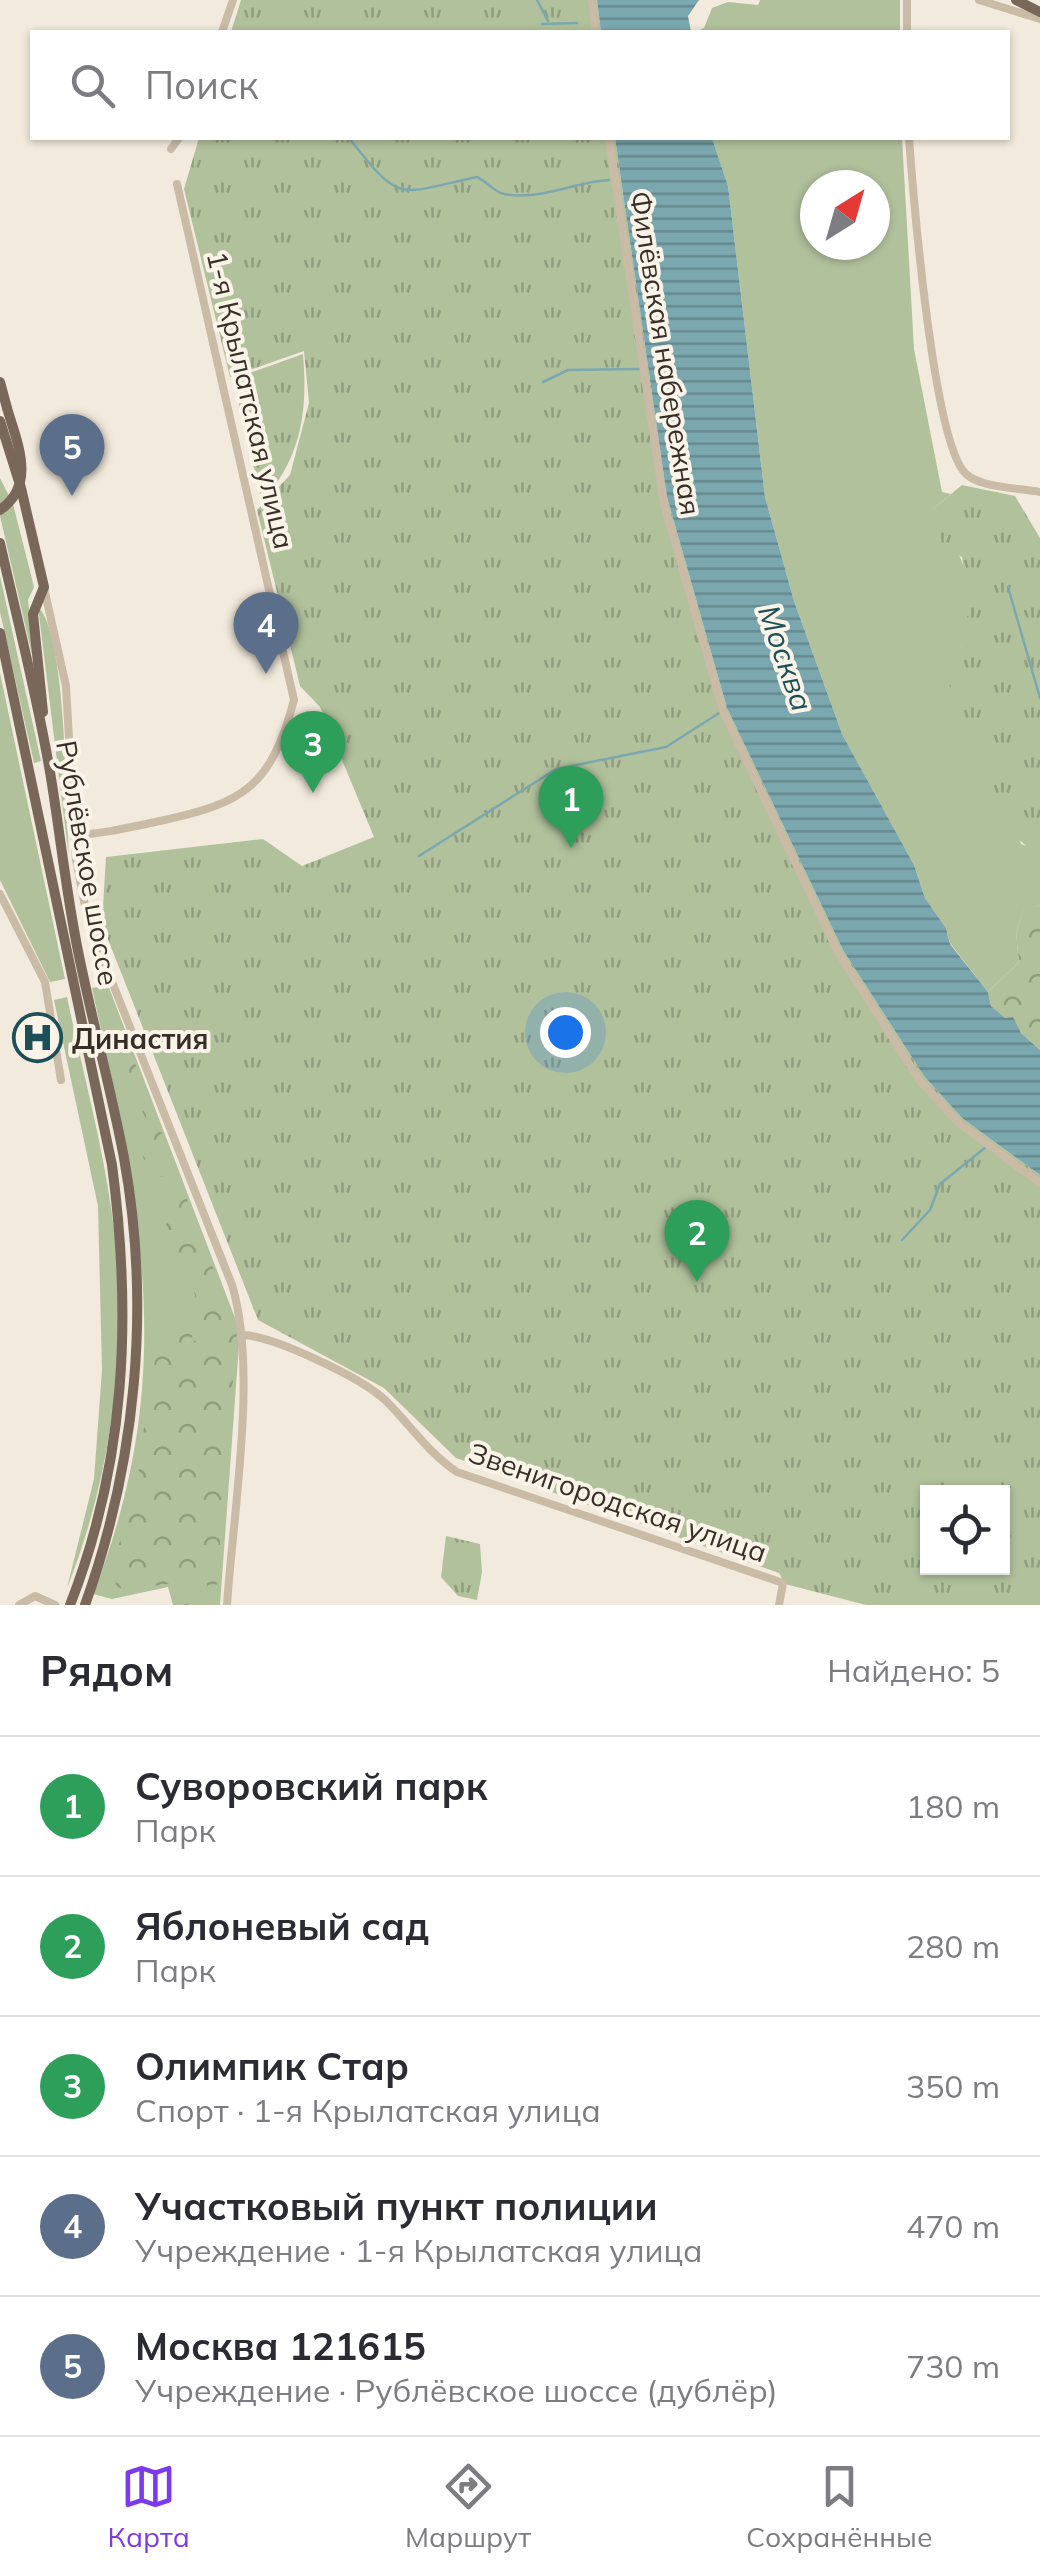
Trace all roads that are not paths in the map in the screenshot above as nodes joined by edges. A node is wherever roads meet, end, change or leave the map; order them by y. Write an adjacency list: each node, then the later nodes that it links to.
1 (234, 0): 7 (street)
2 (592, 0): 8 (street)
3 (907, 0): 9 (street)
4 (979, 0): 6 (street)
5 (1016, 0): 6 (main road)
6 (1040, 16)
7 (223, 30)
8 (596, 30)
9 (907, 30)
10 (178, 140): 13 (street)
11 (609, 140): 26 (street, Филёвская набережная)
12 (909, 140): 17 (street)
13 (171, 149)
14 (177, 184): 23 (street, 1-я Крылатская улица)
15 (0, 382): 18 (main road, bridge)
16 (0, 421): 20 (main road)
17 (1040, 492)
18 (0, 510)
19 (0, 543): 22 (main road, Рублёвское шоссе)
20 (44, 587): 22 (main road); 23 (street)
21 (0, 633): 30 (main road, Рублёвское шоссе)
22 (45, 743): 31 (main road, Рублёвское шоссе)
23 (74, 835): 27 (street)
24 (0, 894): 25 (street)
25 (61, 1080)
26 (1040, 1183)
27 (244, 1335): 32 (street); 33 (street, Звенигородская улица)
28 (19, 1605): 29 (street)
29 (55, 1605)
30 (70, 1605)
31 (85, 1605)
32 (226, 1605)
33 (779, 1605)

